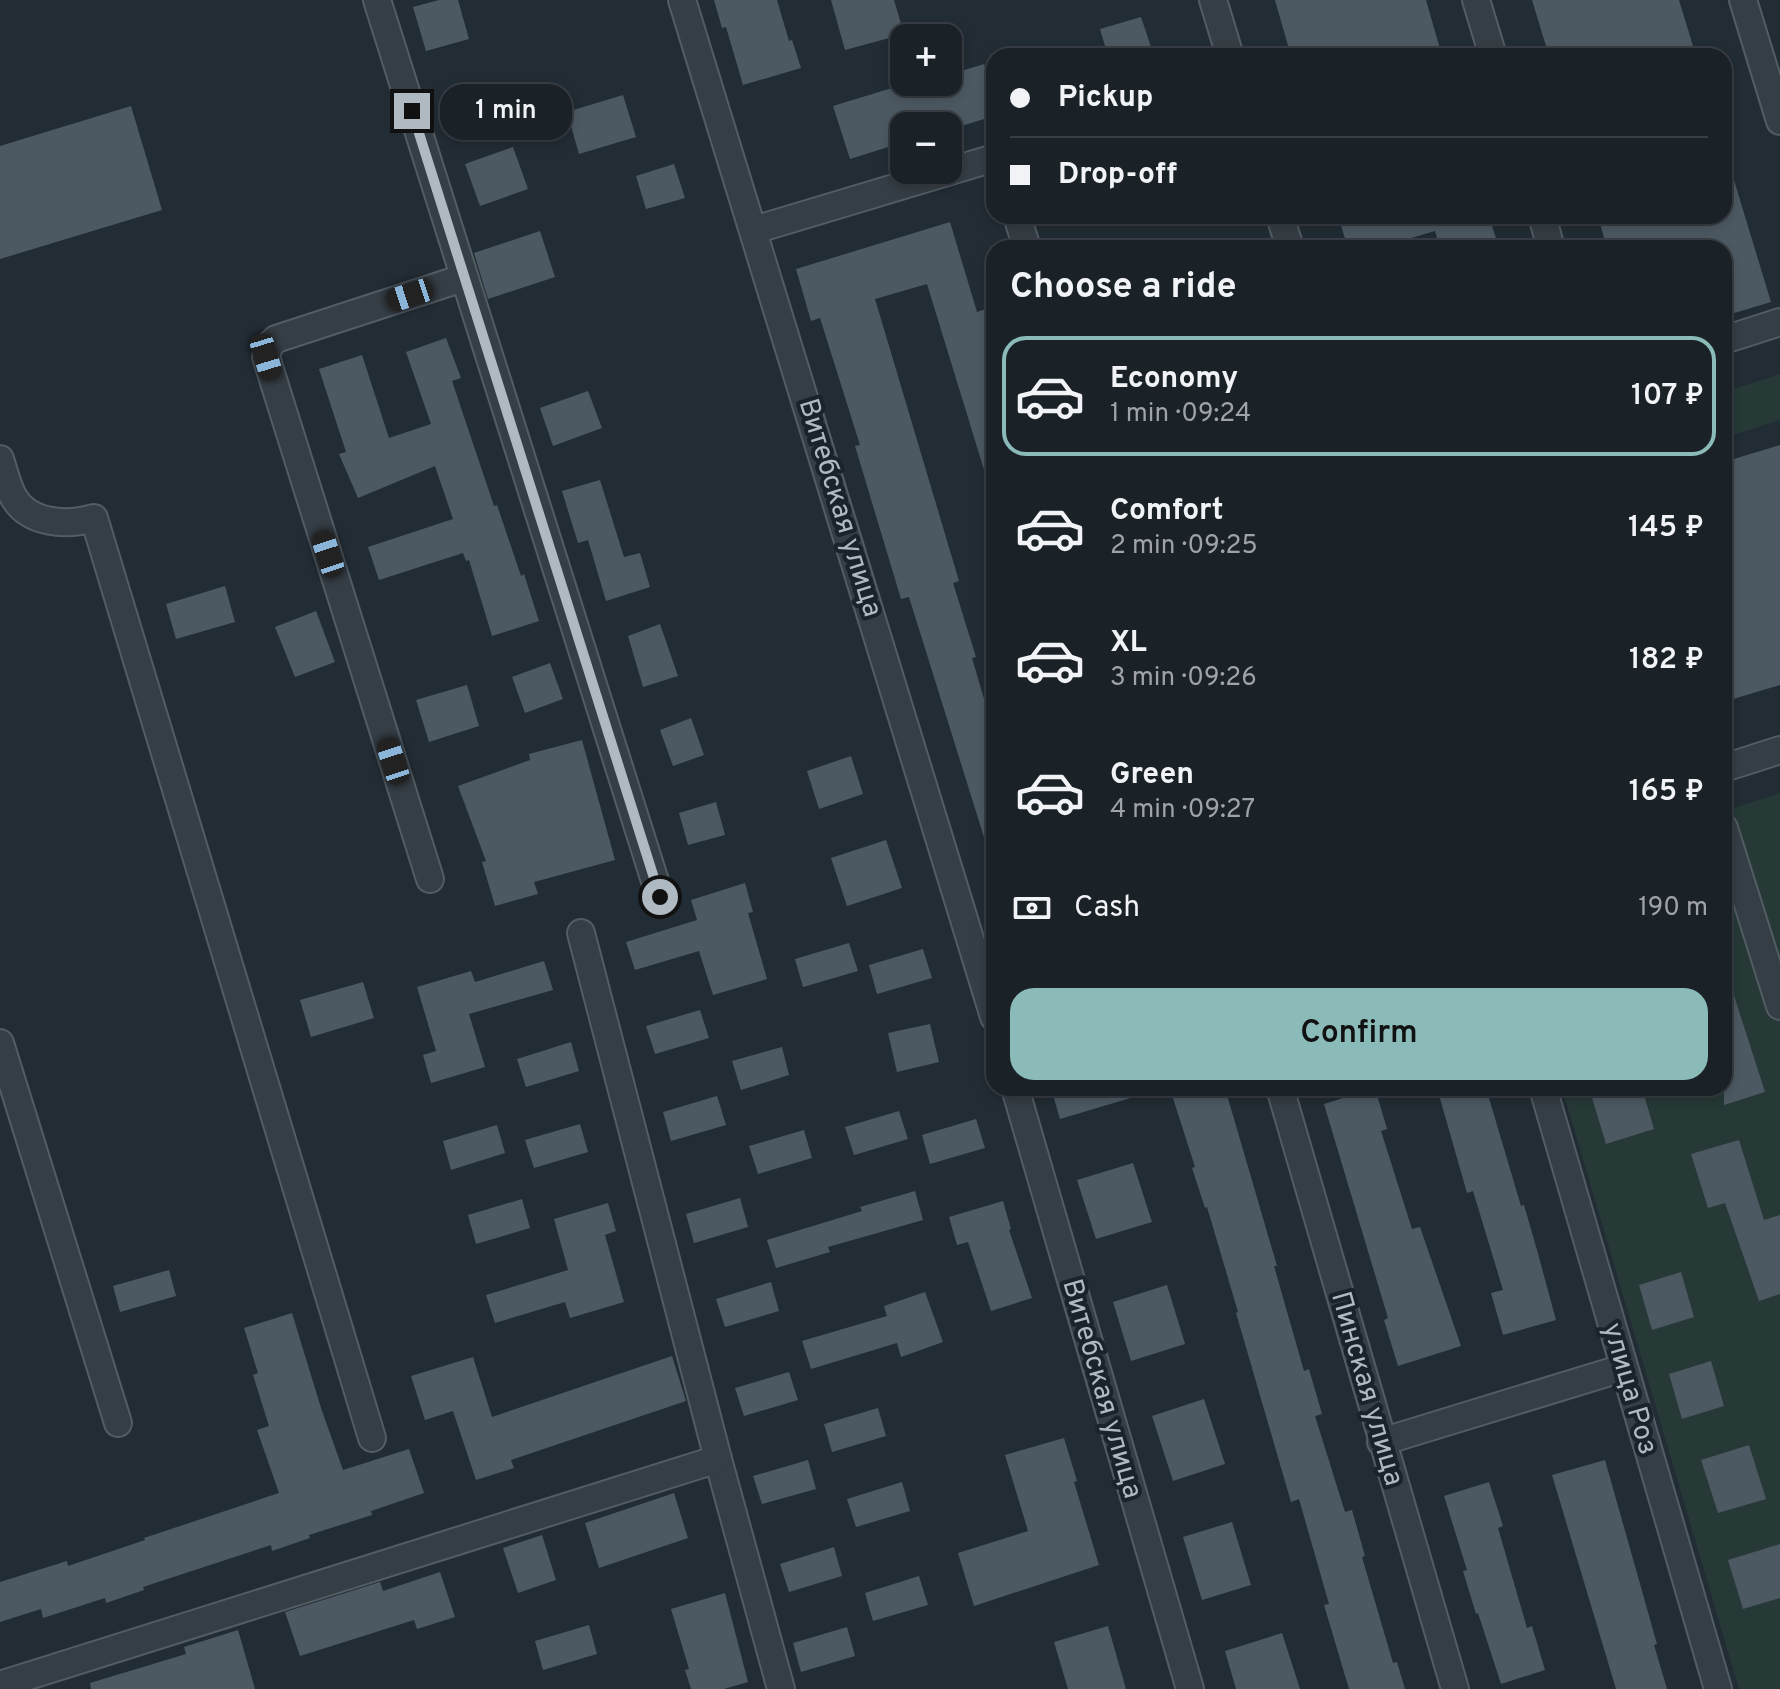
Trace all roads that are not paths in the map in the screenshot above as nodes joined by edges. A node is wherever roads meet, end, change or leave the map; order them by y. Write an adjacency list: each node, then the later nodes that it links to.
1 (377, 0): 11 (street)
2 (682, 0): 10 (street, Витебская улица)
3 (1213, 0): 6 (street)
4 (1476, 0): 7 (street)
5 (1743, 0): 8 (street)
6 (1228, 48)
7 (1491, 48)
8 (1780, 121)
9 (986, 160): 10 (street)
10 (754, 230): 21 (street, Витебская улица)
11 (463, 278): 18 (street); 19 (street)
12 (1780, 322): 13 (street)
13 (1732, 337)
14 (0, 459): 29 (street)
15 (1780, 750): 16 (street)
16 (1732, 765)
17 (1732, 853): 22 (street)
18 (430, 879)
19 (660, 897)
20 (581, 933): 31 (street)
21 (986, 991)
22 (1780, 1006)
23 (0, 1043): 28 (street)
24 (1017, 1096): 34 (street, Витебская улица)
25 (1282, 1096): 30 (street, Пинская улица)
26 (1545, 1096): 27 (street, улица Роз)
27 (1623, 1368): 30 (street); 36 (street, улица Роз)
28 (118, 1423)
29 (372, 1438)
30 (1381, 1442): 35 (street, Пинская улица)
31 (718, 1459): 32 (street); 33 (street)
32 (0, 1685)
33 (781, 1689)
34 (1190, 1689)
35 (1455, 1689)
36 (1718, 1689)

